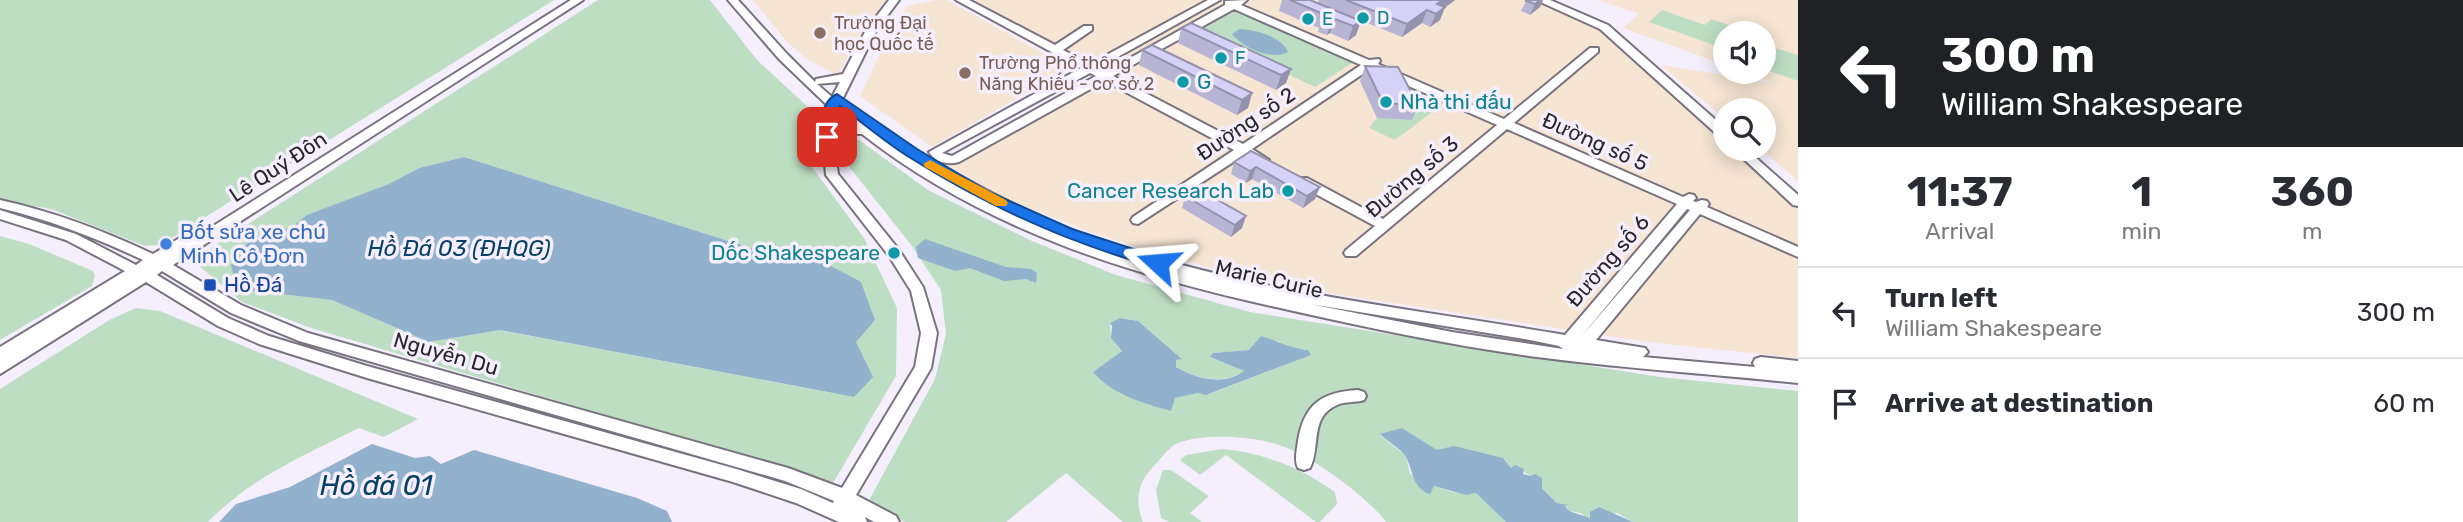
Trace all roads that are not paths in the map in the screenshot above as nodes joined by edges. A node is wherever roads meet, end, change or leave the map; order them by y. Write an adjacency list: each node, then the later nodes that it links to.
1 (563, 0): 12 (street, Lê Quý Đôn)
2 (578, 0): 12 (street, Lê Quý Đôn)
3 (733, 0): 20 (street, Marie Curie)
4 (743, 0): 19 (street, Marie Curie)
5 (894, 0): 18 (street)
6 (961, 0): 13 (street)
7 (1214, 0): 16 (street)
8 (1541, 0): 23 (street)
9 (1550, 0): 21 (street)
10 (1234, 1): 15 (street, Đường số 5); 17 (street)
11 (1088, 28): 13 (street)
12 (493, 48): 39 (street, Lê Quý Đôn)
13 (1055, 50): 16 (street)
14 (1594, 50): 22 (street, Đường số 3)
15 (1372, 63): 22 (street, Đường số 5); 26 (street, Đường số 2)
16 (1089, 68): 17 (street); 17 (street)
17 (1105, 76): 26 (street)
18 (848, 77): 19 (street); 20 (street)
19 (820, 80): 20 (street, Marie Curie)
20 (835, 101): 24 (street, Marie Curie); 25 (street); 41 (street, Marie Curie)
21 (1713, 116)
22 (1508, 122): 31 (street, Đường số 5); 35 (street, Đường số 3)
23 (1713, 124)
24 (865, 131): 25 (street); 41 (street, Marie Curie)
25 (827, 137): 49 (street)
26 (1242, 149): 34 (street, Đường số 2); 35 (street)
27 (1752, 161): 30 (street)
28 (1763, 161): 29 (street)
29 (1798, 192)
30 (1798, 202)
31 (1694, 203): 36 (street, Đường số 5); 37 (street, Đường số 5); 42 (street, Đường số 6)
32 (0, 204): 39 (street, Nguyễn Du)
33 (0, 214): 40 (street, Nguyễn Du)
34 (1138, 220)
35 (1384, 225): 38 (street, Đường số 3)
36 (1798, 245)
37 (1798, 252)
38 (1351, 253)
39 (159, 263): 40 (street, Lê Quý Đôn); 49 (street, Nguyễn Du)
40 (142, 274): 43 (street, Lê Quý Đôn); 45 (street, Lê Quý Đôn); 49 (street, Nguyễn Du)
41 (1264, 295): 42 (street, Marie Curie)
42 (1572, 348): 44 (street, Marie Curie); 46 (street, Marie Curie)
43 (0, 354)
44 (1798, 367)
45 (0, 368)
46 (1798, 377)
47 (1358, 396): 48 (street)
48 (1304, 463)
49 (842, 504): 50 (street, Nguyễn Du); 51 (street, Nguyễn Du)
50 (858, 522)
51 (890, 522)

